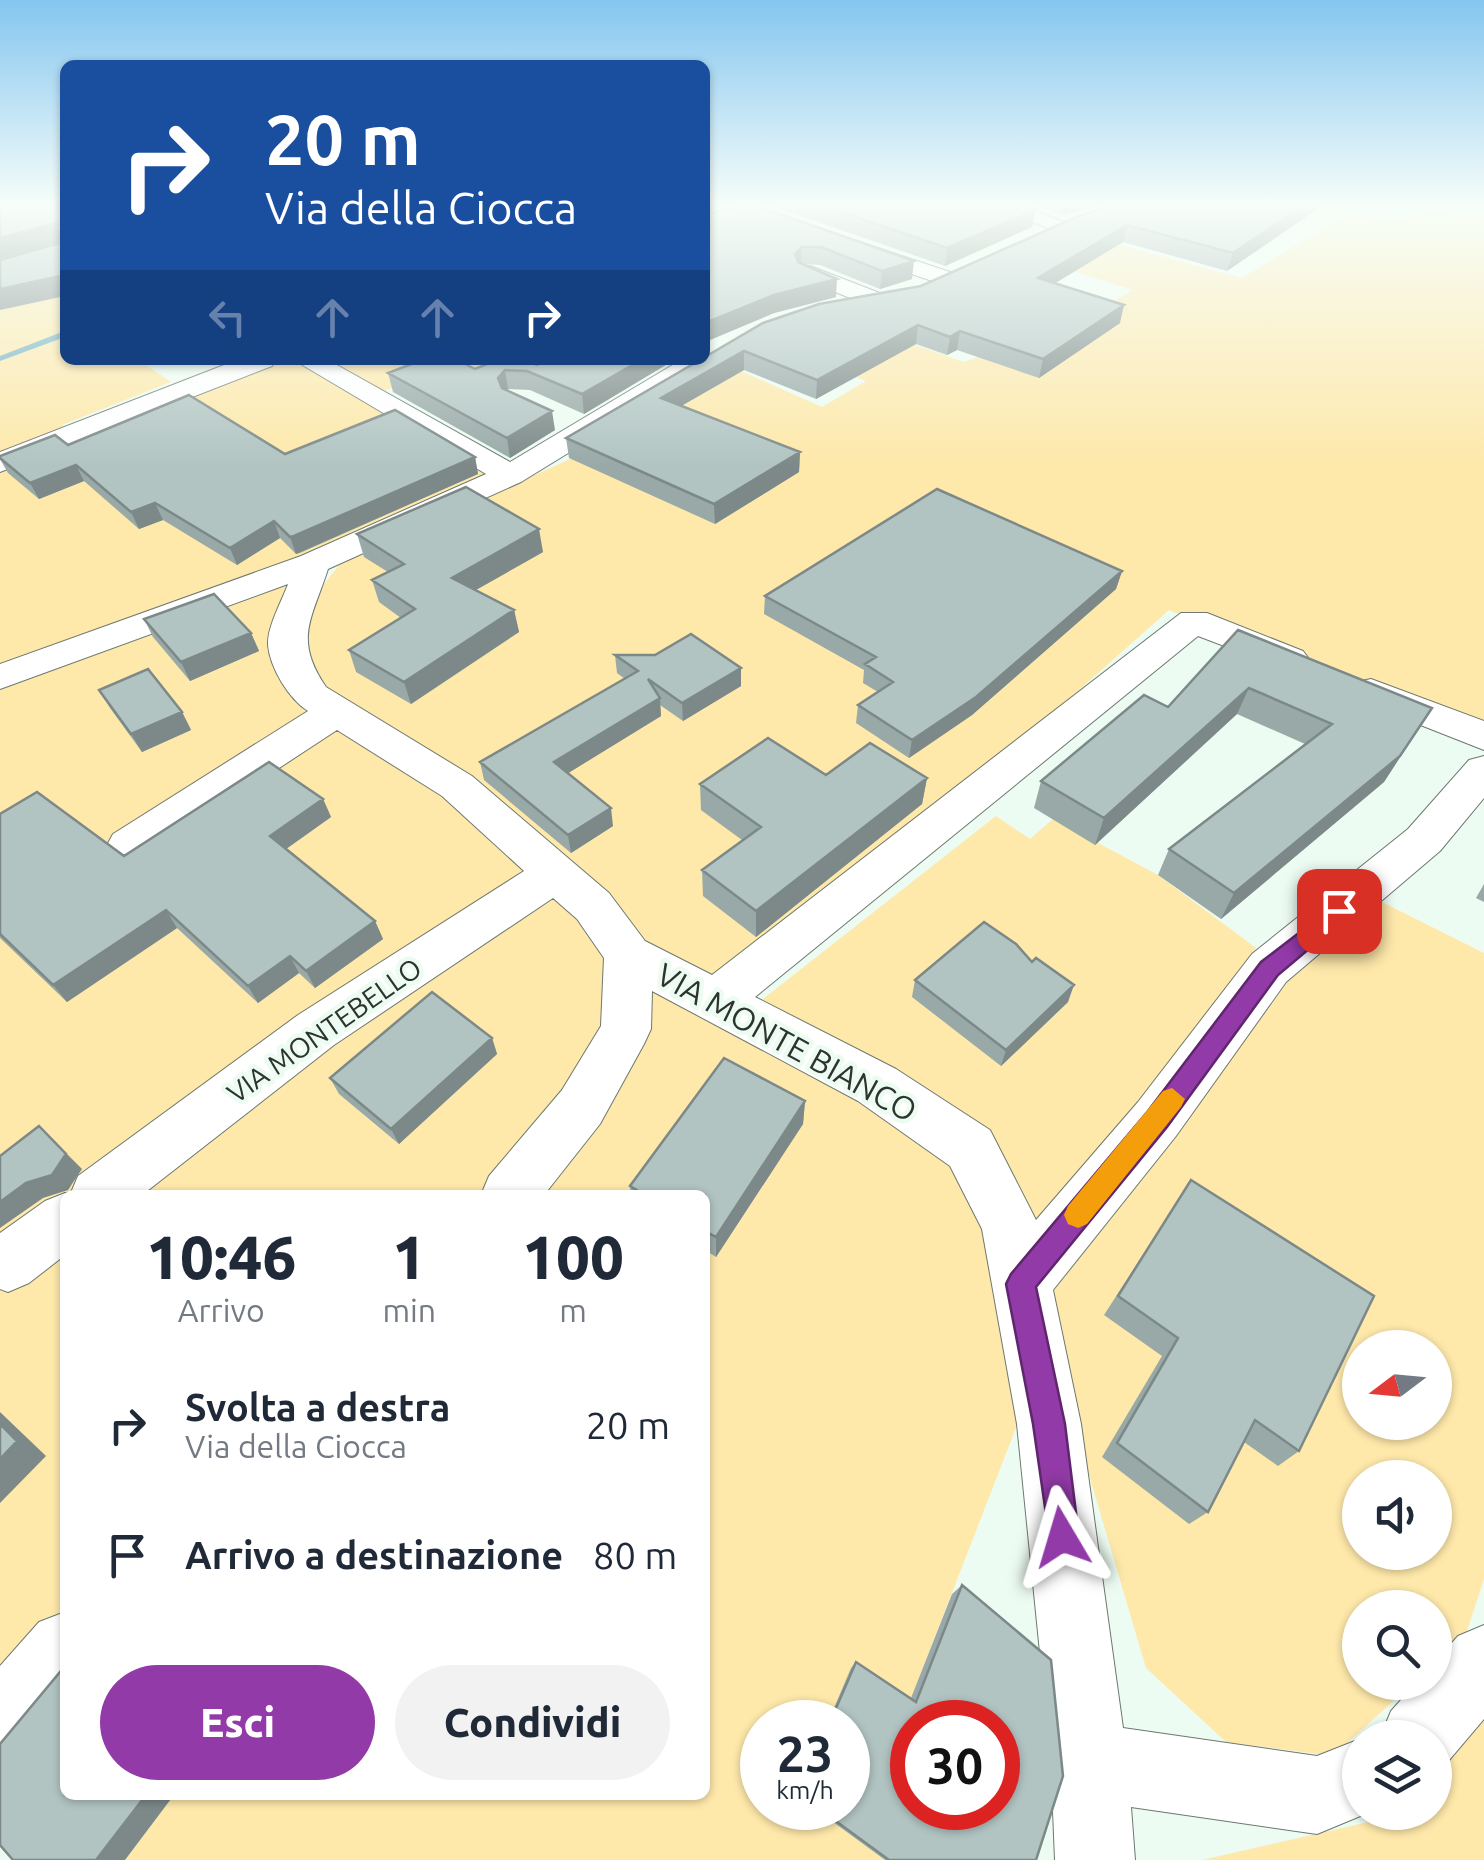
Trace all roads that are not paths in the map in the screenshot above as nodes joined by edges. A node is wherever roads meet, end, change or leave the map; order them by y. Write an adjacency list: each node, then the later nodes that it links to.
1 (858, 293): 3 (street)
2 (910, 293): 3 (street)
3 (881, 302): 4 (street)
4 (830, 310)
5 (249, 365): 10 (street)
6 (317, 365): 11 (street)
7 (692, 365): 9 (street)
8 (552, 414): 9 (street)
9 (586, 430): 11 (street)
10 (0, 463)
11 (510, 474): 12 (street)
12 (313, 563): 13 (street); 14 (street)
13 (0, 678)
14 (336, 712): 17 (street); 18 (street)
15 (1484, 736): 20 (street)
16 (1484, 770): 25 (street)
17 (130, 846)
18 (556, 873): 19 (street); 21 (street, VIA MONTEBELLO)
19 (628, 955): 20 (street, VIA MONTE BIANCO); 22 (street)
20 (714, 1002): 25 (street, VIA MONTE BIANCO)
21 (105, 1190)
22 (513, 1190)
23 (60, 1224): 24 (street)
24 (8, 1263)
25 (1021, 1284): 30 (street, VIA MONTE BIANCO)
26 (60, 1654): 29 (street)
27 (1484, 1662): 28 (street)
28 (1434, 1720)
29 (0, 1722)
30 (1089, 1762): 31 (street); 32 (street, VIA MONTE BIANCO)
31 (1342, 1785)
32 (1095, 1860)

